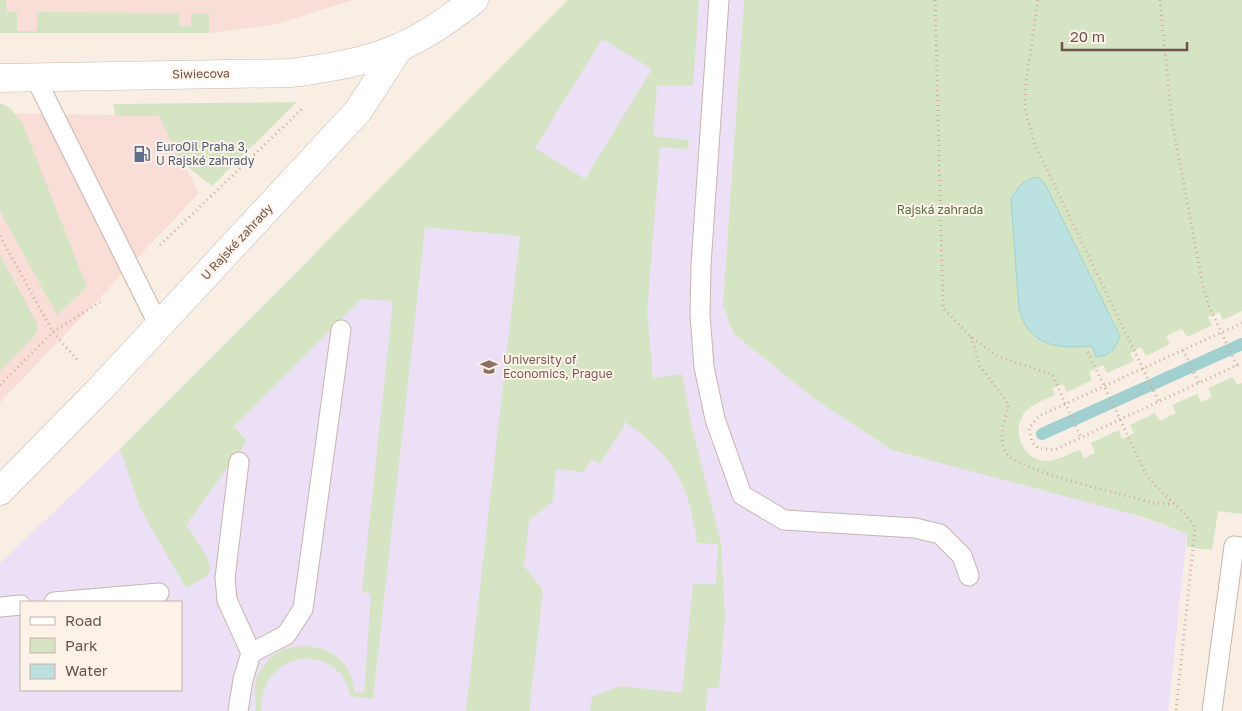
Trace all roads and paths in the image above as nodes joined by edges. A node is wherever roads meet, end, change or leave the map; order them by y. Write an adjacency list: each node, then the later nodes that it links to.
1 (474, 0): 6 (street, U Rajské zahrady)
2 (719, 0): 36 (lane)
3 (934, 0): 18 (path)
4 (1038, 0): 23 (path)
5 (1160, 0): 17 (path)
6 (399, 48): 7 (street, Siwiecova); 14 (street, U Rajské zahrady)
7 (35, 77): 8 (street, Siwiecova); 14 (lane)
8 (0, 78)
9 (308, 103): 11 (path)
10 (0, 236): 16 (path)
11 (160, 245)
12 (100, 302): 16 (path)
13 (1242, 323): 17 (path)
14 (159, 326): 27 (street, U Rajské zahrady)
15 (341, 330): 41 (lane)
16 (53, 332): 25 (path); 27 (path)
17 (1222, 332): 19 (path); 22 (path)
18 (971, 337): 29 (path); 34 (path)
19 (1183, 350): 23 (path); 24 (path)
20 (1088, 352): 26 (path)
21 (1242, 363): 22 (path)
22 (1237, 366): 24 (path)
23 (1143, 368): 26 (path); 28 (path)
24 (1199, 383): 28 (path)
25 (0, 385)
26 (1105, 386): 29 (path); 30 (path)
27 (101, 388): 33 (street, U Rajské zahrady)
28 (1159, 402): 30 (path)
29 (1066, 404): 31 (path); 31 (path)
30 (1120, 420): 31 (path); 34 (path)
31 (1081, 438)
32 (239, 462): 41 (lane)
33 (0, 491)
34 (1172, 504): 43 (path)
35 (1242, 547): 44 (lane)
36 (969, 576)
37 (160, 593): 38 (lane)
38 (66, 601)
39 (20, 605): 40 (lane)
40 (0, 607)
41 (251, 653): 42 (lane)
42 (238, 711)
43 (1176, 711)
44 (1212, 711)

